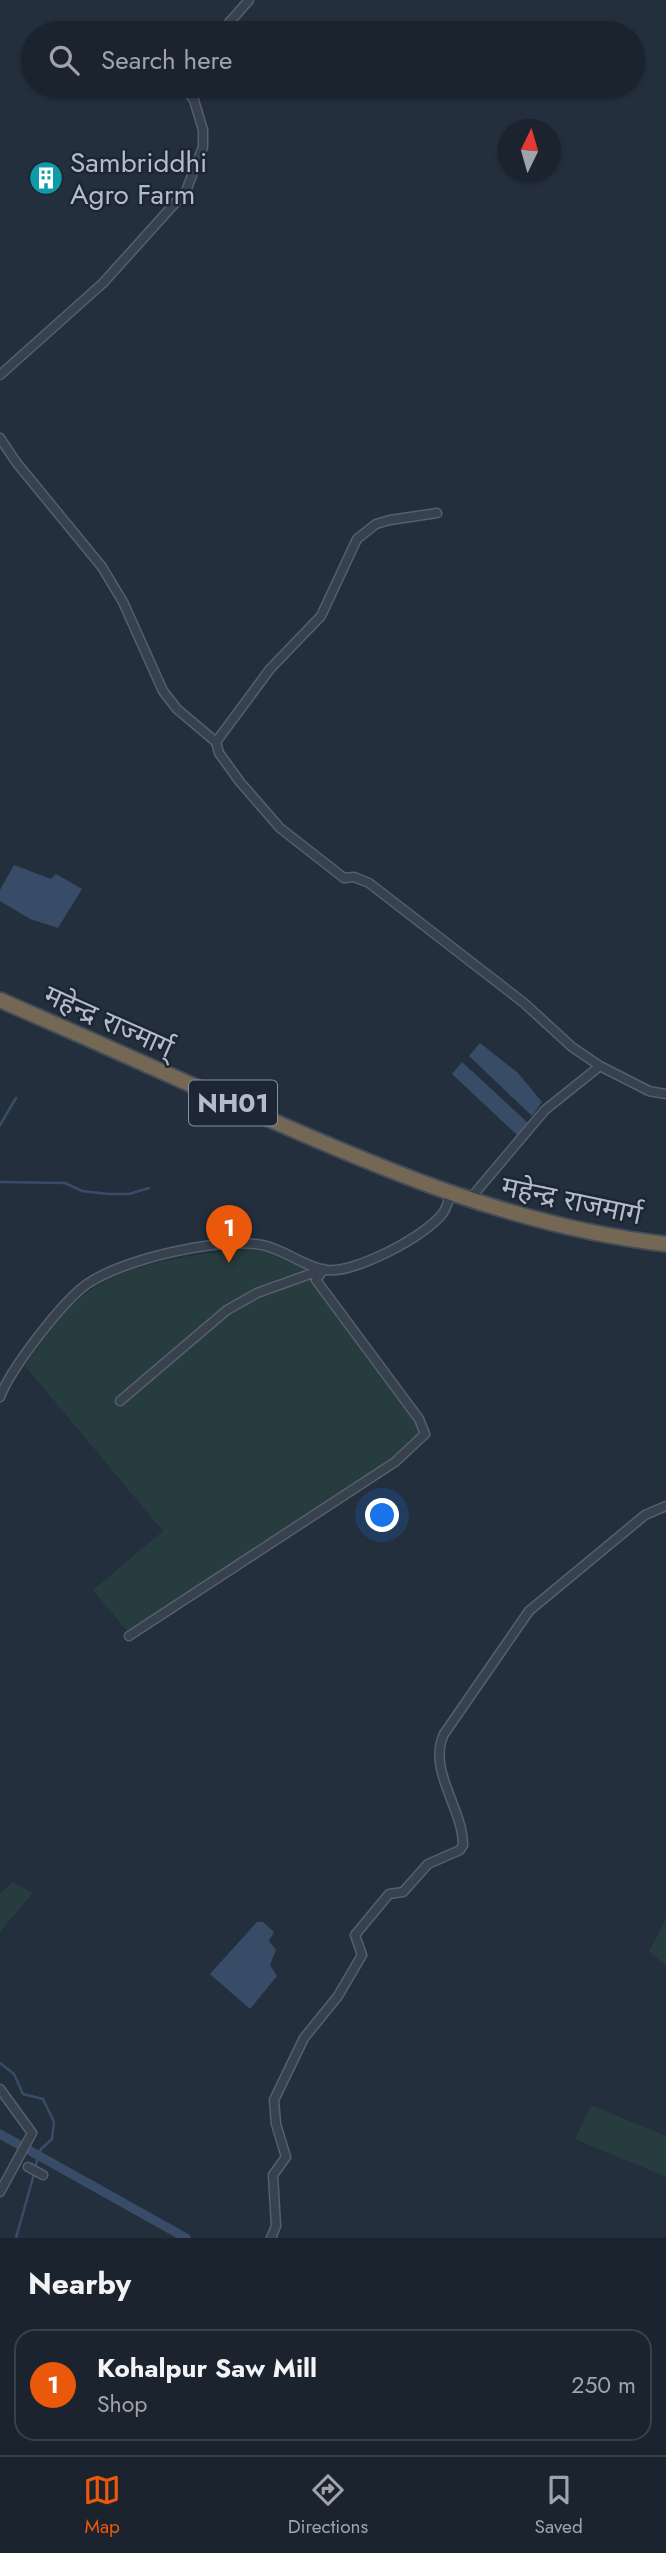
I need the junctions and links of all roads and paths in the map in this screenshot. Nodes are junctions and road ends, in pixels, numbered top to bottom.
1 (250, 0) edge
2 (231, 21) edge
3 (192, 98) edge
4 (0, 375) edge
5 (0, 438) edge
6 (437, 513) dead end
7 (216, 742) junction
8 (0, 1000) edge
9 (600, 1066) junction
10 (666, 1094) edge
11 (451, 1193) junction
12 (469, 1200) junction
13 (666, 1244) edge
14 (324, 1269) junction
15 (0, 1396) edge
16 (120, 1401) dead end
17 (666, 1506) edge
18 (129, 1636) dead end
19 (0, 2089) edge
20 (28, 2167) dead end
21 (43, 2175) dead end
22 (0, 2192) edge
23 (271, 2238) edge

1 - 2 street
3 - 4 street
5 - 7 street
6 - 7 street
7 - 9 street
8 - 11 highway, महेन्द्र राज्मार्ग् / NH01
9 - 10 street
9 - 12 street
11 - 12 highway, महेन्द्र राज्मार्ग् / NH01
11 - 14 street
12 - 13 highway, महेन्द्र राजमार्ग / NH01
14 - 15 street
14 - 16 street
14 - 18 street
17 - 23 street
19 - 22 street
20 - 21 street

